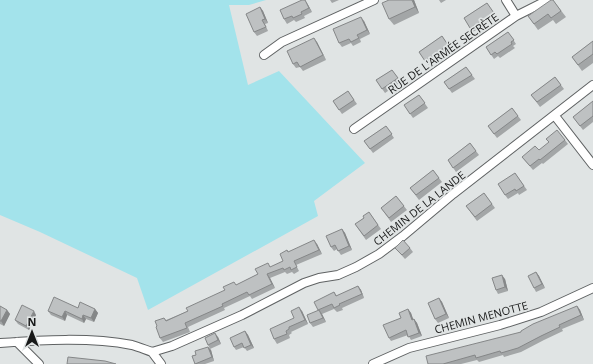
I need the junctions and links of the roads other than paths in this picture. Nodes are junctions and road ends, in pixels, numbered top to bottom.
1 (374, 0) edge
2 (506, 0) edge
3 (548, 0) edge
4 (516, 16) junction
5 (264, 55) dead end
6 (593, 85) edge
7 (555, 116) junction
8 (354, 129) dead end
9 (593, 165) edge
10 (593, 288) edge
11 (17, 342) junction
12 (0, 343) edge
13 (152, 352) junction
14 (39, 364) edge
15 (162, 364) edge
16 (373, 364) edge

1 - 5 street
2 - 4 street
3 - 4 street, RUE DE L'ARMÉE SECRÈTE
4 - 8 street, RUE DE L'ARMÉE SECRÈTE
6 - 7 street, CHEMIN DE LA LANDE
7 - 9 street
7 - 13 street, CHEMIN DE LA LANDE
10 - 16 street, CHEMIN MENOTTE
11 - 12 street
11 - 13 street
11 - 14 street
13 - 15 street

